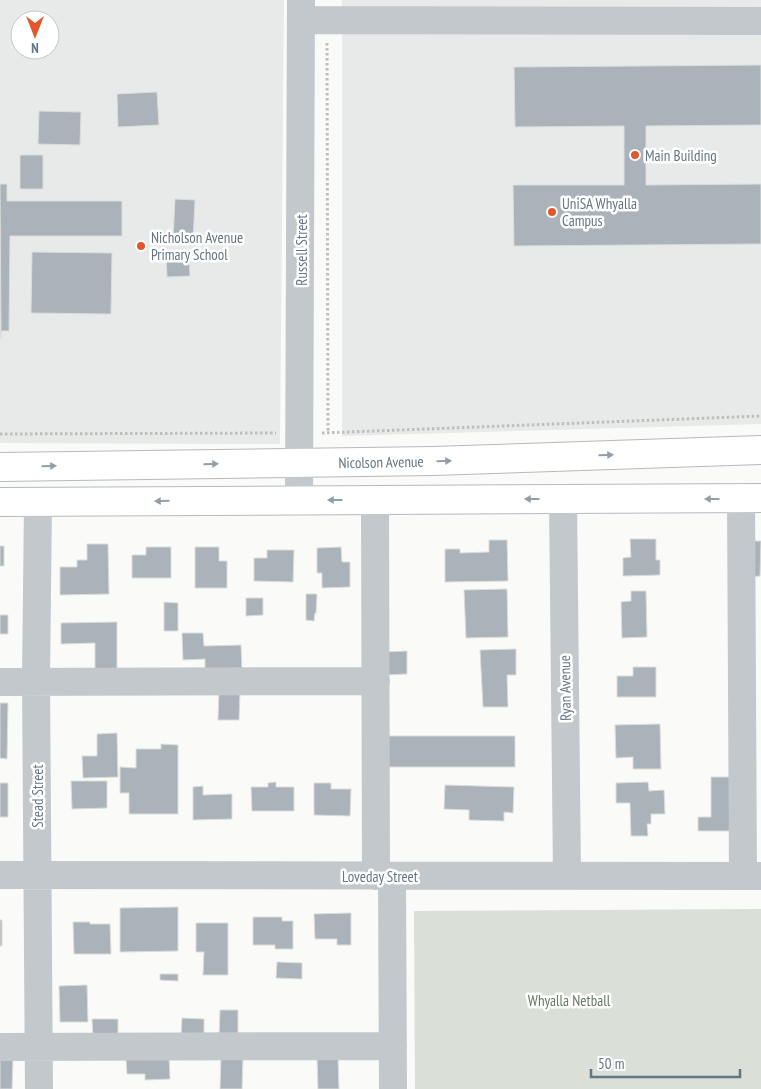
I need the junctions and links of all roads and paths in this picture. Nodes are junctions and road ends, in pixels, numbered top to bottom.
1 (310, 14) edge
2 (761, 21) edge
3 (761, 416) edge
4 (328, 432) junction
5 (300, 433) junction
6 (0, 434) edge
7 (761, 450) edge
8 (300, 463) junction
9 (0, 467) edge
10 (751, 498) edge
11 (563, 499) junction
12 (299, 500) junction
13 (375, 500) junction
14 (0, 502) edge
15 (38, 502) junction
16 (751, 677) edge
17 (36, 681) junction
18 (376, 681) junction
19 (0, 682) edge
20 (0, 875) edge
21 (37, 875) junction
22 (384, 876) junction
23 (567, 876) junction
24 (752, 876) edge
25 (393, 1046) junction
26 (0, 1047) edge
27 (39, 1047) junction
28 (39, 1089) edge
29 (393, 1089) edge

1 - 2 street
1 - 4 path
1 - 5 street, Russell Street
3 - 4 path
4 - 5 path
5 - 6 path
5 - 8 street, Russell Street
8 -> 7 main road, Nicolson Avenue
9 -> 8 main road, Nicolson Avenue
8 - 12 street, Russell Street
10 -> 11 main road
10 - 16 street
11 -> 13 main road
11 - 23 street, Ryan Avenue
13 -> 12 main road
12 -> 15 main road
13 - 18 street
14 - 15 main road
15 - 17 street, Stead Street
16 - 24 street
17 - 18 street
17 - 19 street
17 - 21 street, Stead Street
18 - 22 street
20 - 21 street, Loveday Street
21 - 22 street, Loveday Street
21 - 27 street, Stead Street
22 - 23 street, Loveday Street
22 - 25 street
23 - 24 street, Loveday Street
25 - 27 street
25 - 29 street
26 - 27 street
27 - 28 street, Stead Street

